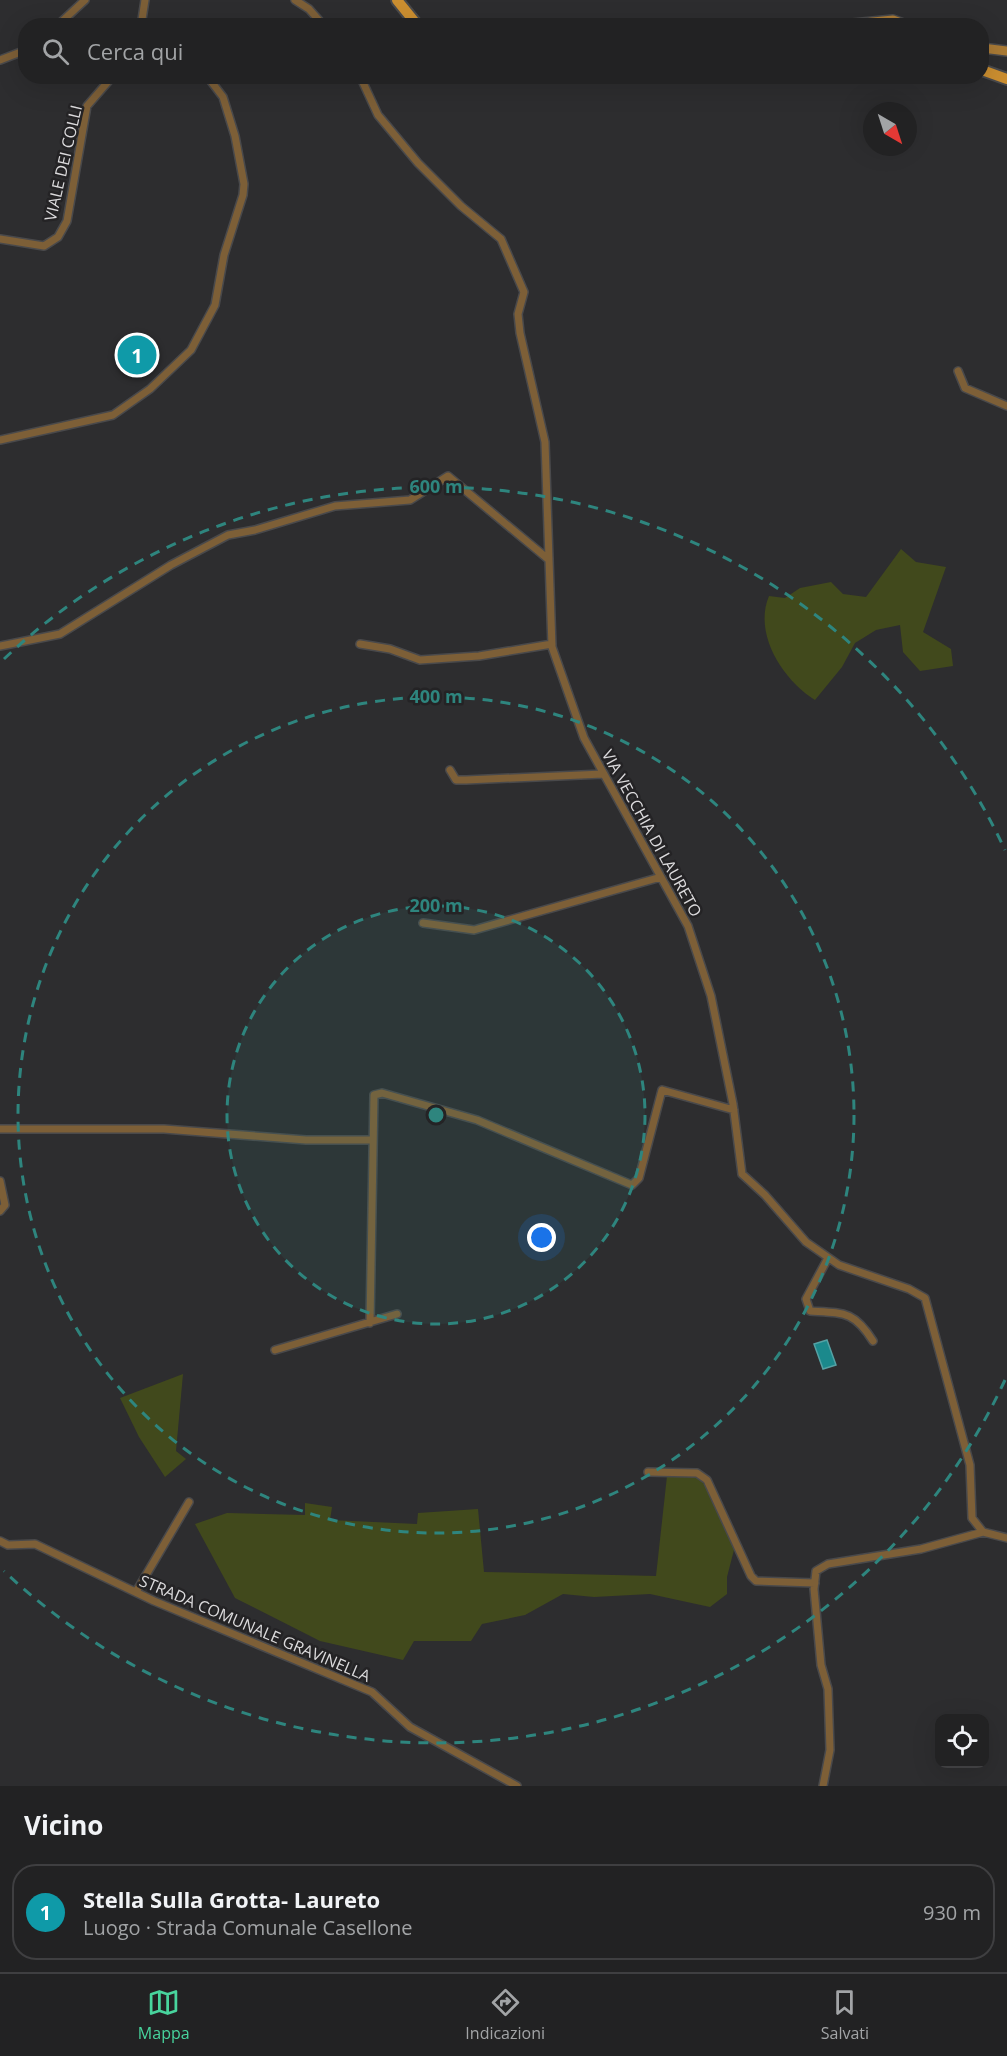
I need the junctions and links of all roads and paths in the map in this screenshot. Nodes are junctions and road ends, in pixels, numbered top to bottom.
1 (85, 0) edge
2 (145, 0) edge
3 (295, 0) edge
4 (397, 0) edge
5 (66, 18) edge
6 (142, 18) edge
7 (317, 18) edge
8 (412, 18) edge
9 (989, 49) edge
10 (1007, 51) edge
11 (18, 53) edge
12 (0, 60) edge
13 (989, 73) edge
14 (1007, 79) edge
15 (106, 84) edge
16 (213, 84) edge
17 (364, 84) edge
18 (0, 239) edge
19 (958, 371) dead end
20 (1007, 406) edge
21 (0, 440) edge
22 (548, 559) junction
23 (360, 644) dead end
24 (552, 644) junction
25 (0, 646) edge
26 (450, 770) dead end
27 (603, 774) junction
28 (661, 878) junction
29 (423, 923) dead end
30 (734, 1110) junction
31 (0, 1129) edge
32 (372, 1140) junction
33 (0, 1181) edge
34 (0, 1211) edge
35 (828, 1258) junction
36 (397, 1314) dead end
37 (370, 1323) junction
38 (873, 1341) dead end
39 (275, 1350) dead end
40 (648, 1472) dead end
41 (189, 1502) dead end
42 (983, 1532) junction
43 (1007, 1538) edge
44 (0, 1541) edge
45 (815, 1583) junction
46 (136, 1592) junction
47 (518, 1786) edge
48 (823, 1786) edge

1 - 5 street
2 - 6 street
3 - 7 street
4 - 8 main road
9 - 10 street
11 - 12 street
13 - 14 main road
15 - 18 street, VIALE DEI COLLI
16 - 21 street
17 - 22 street, VIA VECCHIA DI LAURETO
19 - 20 street
22 - 24 street, VIA VECCHIA DI LAURETO
22 - 25 street
23 - 24 street
24 - 27 street, VIA VECCHIA DI LAURETO
26 - 27 street
27 - 28 street, VIA VECCHIA DI LAURETO
28 - 29 street
28 - 30 street, VIA VECCHIA DI LAURETO
30 - 32 street
30 - 35 street, VIA VECCHIA DI LAURETO
31 - 32 street
32 - 37 street
33 - 34 street
35 - 38 street
35 - 42 street, VIA VECCHIA DI LAURETO
36 - 37 street
37 - 39 street
40 - 45 street
41 - 46 street
42 - 43 street
42 - 45 street
44 - 46 street, STRADA COMUNALE GRAVINELLA
45 - 48 street
46 - 47 street, STRADA COMUNALE GRAVINELLA

